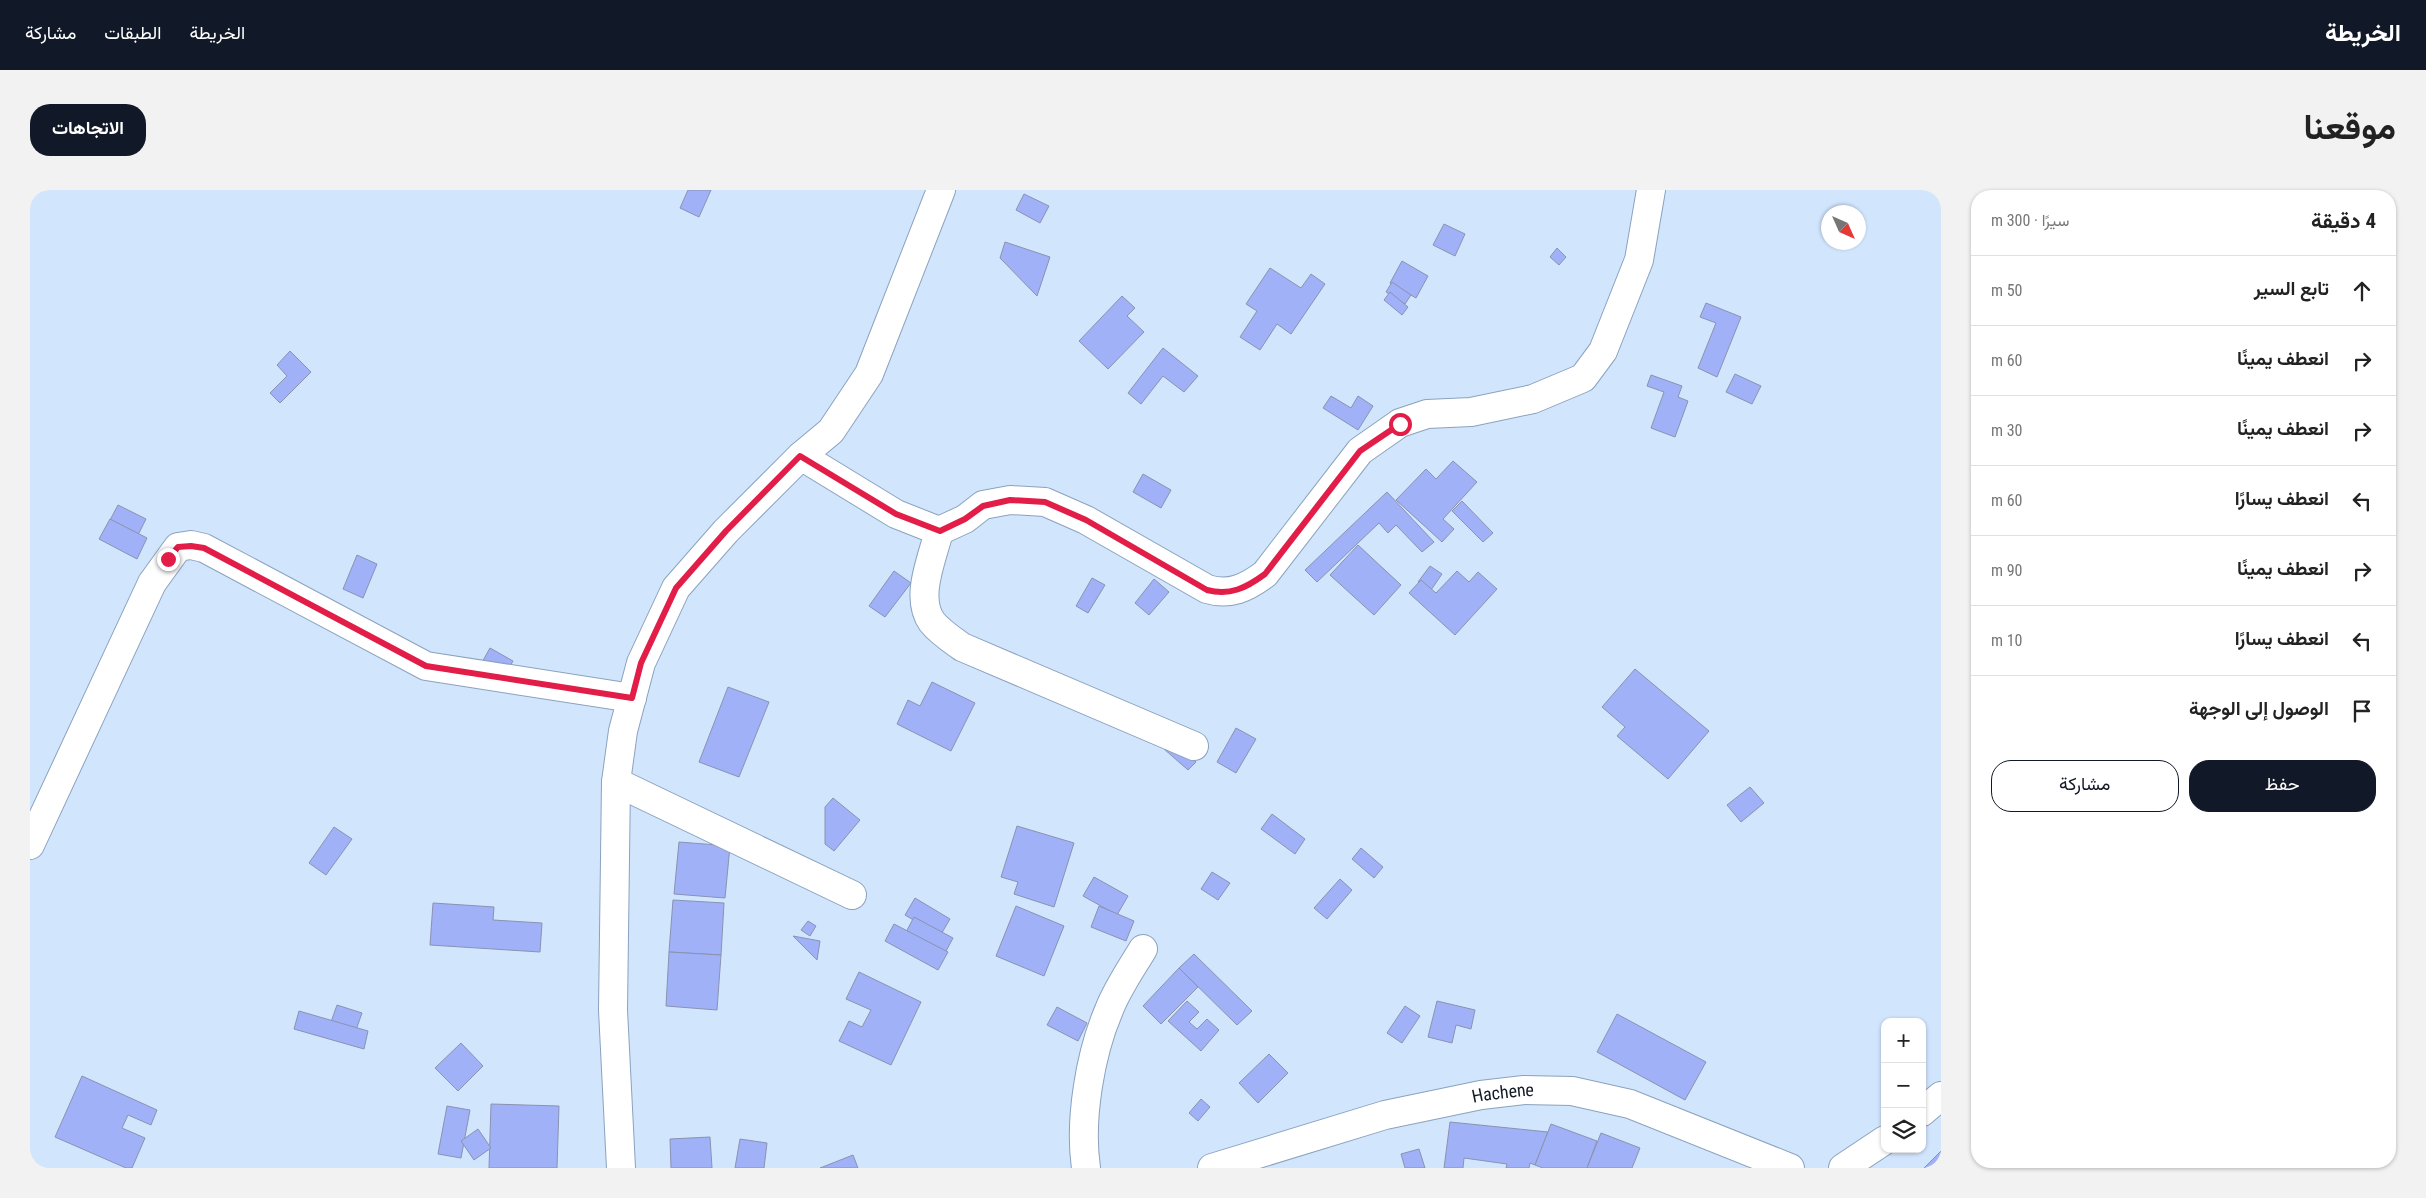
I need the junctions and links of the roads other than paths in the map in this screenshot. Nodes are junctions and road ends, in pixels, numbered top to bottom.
1 (941, 190) edge
2 (1651, 190) edge
3 (800, 456) junction
4 (940, 531) junction
5 (632, 698) junction
6 (1194, 746) dead end
7 (616, 782) junction
8 (30, 845) edge
9 (852, 895) dead end
10 (1143, 949) dead end
11 (1941, 1096) edge
12 (1926, 1109) edge
13 (1881, 1143) edge
14 (621, 1168) edge
15 (1086, 1168) edge
16 (1212, 1168) edge
17 (1790, 1168) edge
18 (1843, 1168) edge

1 - 3 street
2 - 4 street
3 - 4 street
3 - 5 street
4 - 6 street
5 - 7 street
5 - 8 street
7 - 9 street
7 - 14 street
10 - 15 street
11 - 12 street
13 - 18 street
16 - 17 street, Hachene

